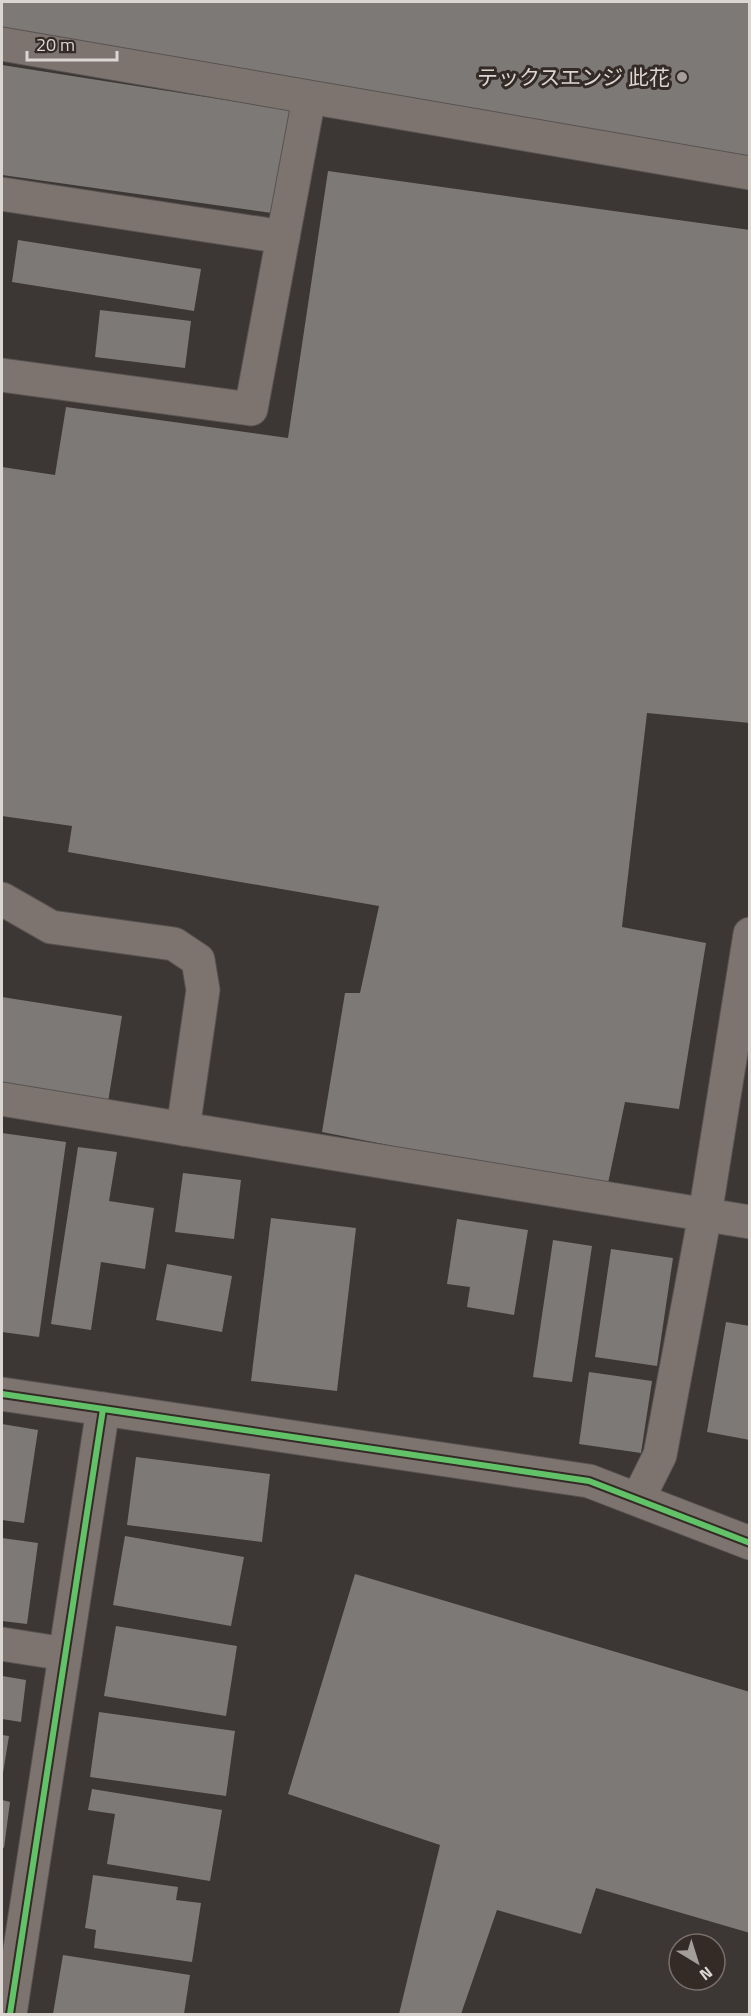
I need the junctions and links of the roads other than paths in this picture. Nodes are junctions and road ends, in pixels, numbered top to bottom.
1 (2, 44) edge
2 (309, 98) junction
3 (750, 173) edge
4 (2, 195) edge
5 (283, 237) junction
6 (2, 375) edge
7 (2, 899) edge
8 (750, 934) edge
9 (2, 1099) edge
10 (183, 1129) junction
11 (705, 1215) junction
12 (750, 1222) edge
13 (2, 1394) edge
14 (102, 1409) junction
15 (638, 1499) junction
16 (750, 1543) edge
17 (2, 1644) edge
18 (65, 1654) junction
19 (10, 2014) edge

1 - 2 street
2 - 3 street
2 - 5 street
4 - 5 street
5 - 6 street
7 - 10 street
8 - 11 street
9 - 10 street
10 - 11 street
11 - 12 street
11 - 15 street
13 - 14 street
14 - 15 street
14 - 18 street
15 - 16 street
17 - 18 street
18 - 19 street

